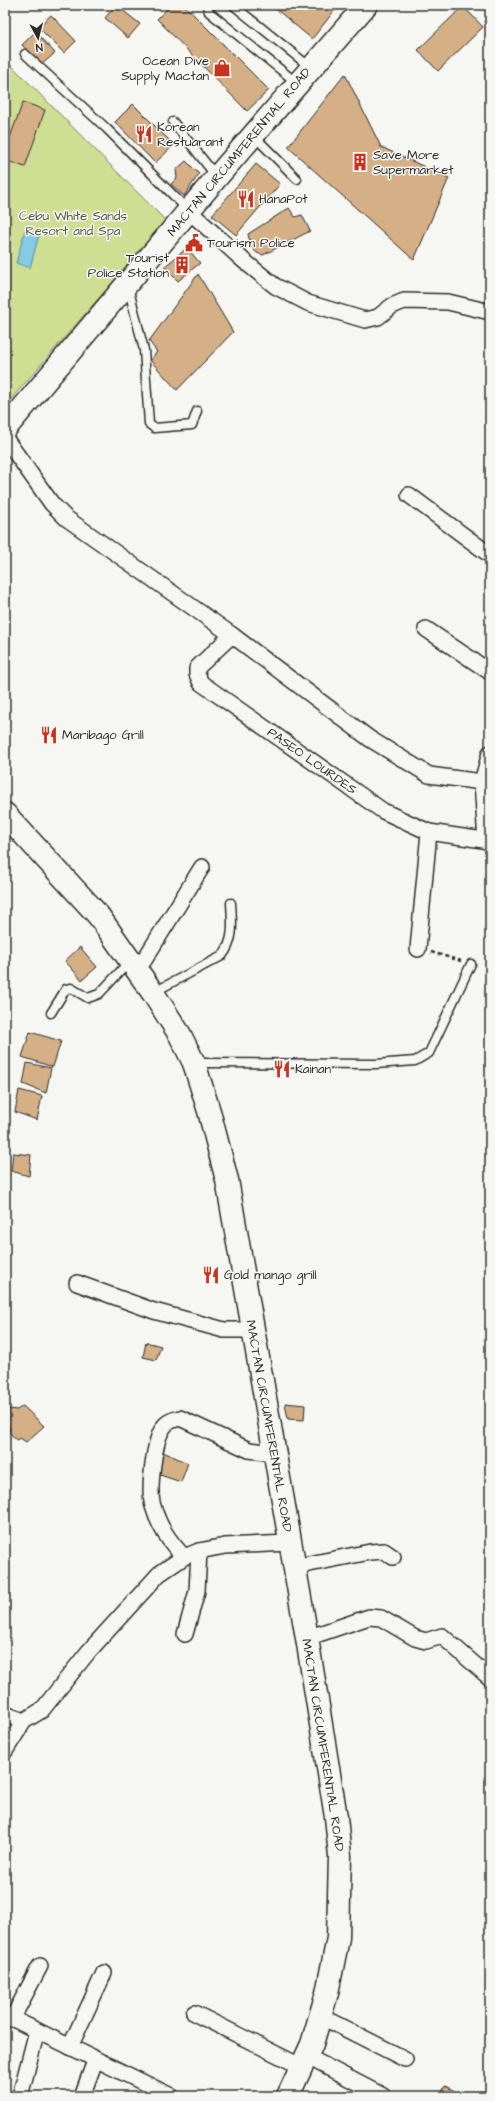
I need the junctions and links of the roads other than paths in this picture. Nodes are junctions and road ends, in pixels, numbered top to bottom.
1 (207, 5) edge
2 (233, 5) edge
3 (366, 5) edge
4 (25, 54) dead end
5 (304, 76) junction
6 (173, 122) dead end
7 (253, 135) junction
8 (217, 177) junction
9 (296, 179) dead end
10 (189, 211) junction
11 (128, 283) junction
12 (490, 312) edge
13 (197, 411) dead end
14 (5, 429) edge
15 (5, 438) edge
16 (409, 494) dead end
17 (490, 555) edge
18 (426, 629) dead end
19 (232, 635) junction
20 (490, 672) edge
21 (490, 753) edge
22 (482, 782) junction
23 (5, 814) edge
24 (429, 832) junction
25 (488, 841) edge
26 (202, 867) dead end
27 (232, 903) dead end
28 (418, 949) road end
29 (471, 964) road end
30 (134, 965) junction
31 (153, 992) junction
32 (51, 1013) dead end
33 (194, 1063) junction
34 (77, 1283) dead end
35 (252, 1330) junction
36 (274, 1453) junction
37 (289, 1542) junction
38 (199, 1551) junction
39 (392, 1557) dead end
40 (184, 1558) junction
41 (294, 1567) junction
42 (185, 1634) dead end
43 (307, 1638) junction
44 (490, 1678) edge
45 (5, 1714) edge
46 (24, 1721) junction
47 (5, 1751) edge
48 (40, 1966) dead end
49 (104, 1973) dead end
50 (194, 2013) dead end
51 (320, 2016) junction
52 (9, 2017) edge
53 (37, 2031) junction
54 (70, 2047) junction
55 (405, 2059) dead end
56 (95, 2061) junction
57 (304, 2061) junction
58 (20, 2096) edge
59 (82, 2096) edge
60 (171, 2096) edge
61 (288, 2096) edge
62 (383, 2096) edge

1 - 5 lane
2 - 5 lane
3 - 5 main road, MACTAN CIRCUMFERENTIAL ROAD
4 - 10 lane
5 - 7 main road, MACTAN CIRCUMFERENTIAL ROAD
6 - 8 lane
7 - 8 main road, MACTAN CIRCUMFERENTIAL ROAD
7 - 9 lane
8 - 10 main road, MACTAN CIRCUMFERENTIAL ROAD
10 - 11 main road, MACTAN CIRCUMFERENTIAL ROAD
10 - 12 street
11 - 13 lane
11 - 14 main road, MACTAN CIRCUMFERENTIAL ROAD
15 - 19 street
16 - 17 street
18 - 20 street
19 - 22 street
19 - 24 street, PASEO LOURDES
21 - 22 street
22 - 25 street
23 - 30 main road, MACTAN CIRCUMFERENTIAL ROAD
24 - 25 street, PASEO LOURDES
24 - 28 street
26 - 30 street
27 - 31 lane
29 - 33 lane
30 - 31 main road, MACTAN CIRCUMFERENTIAL ROAD
30 - 32 lane
31 - 33 main road, MACTAN CIRCUMFERENTIAL ROAD
33 - 35 main road, MACTAN CIRCUMFERENTIAL ROAD
34 - 35 street
35 - 36 main road, MACTAN CIRCUMFERENTIAL ROAD
36 - 37 main road, MACTAN CIRCUMFERENTIAL ROAD
36 - 40 street
37 - 38 street
37 - 41 main road, MACTAN CIRCUMFERENTIAL ROAD
38 - 40 street
38 - 42 street
39 - 41 street
40 - 46 street
41 - 43 main road, MACTAN CIRCUMFERENTIAL ROAD
43 - 44 street
43 - 51 main road, MACTAN CIRCUMFERENTIAL ROAD
45 - 46 street
46 - 47 street
48 - 52 street
49 - 54 street
50 - 57 street
51 - 55 street
51 - 57 main road, MACTAN CIRCUMFERENTIAL ROAD
52 - 53 street
53 - 54 street
53 - 58 street
54 - 56 street
56 - 59 street
56 - 60 street
57 - 61 main road, MACTAN CIRCUMFERENTIAL ROAD
57 - 62 street

